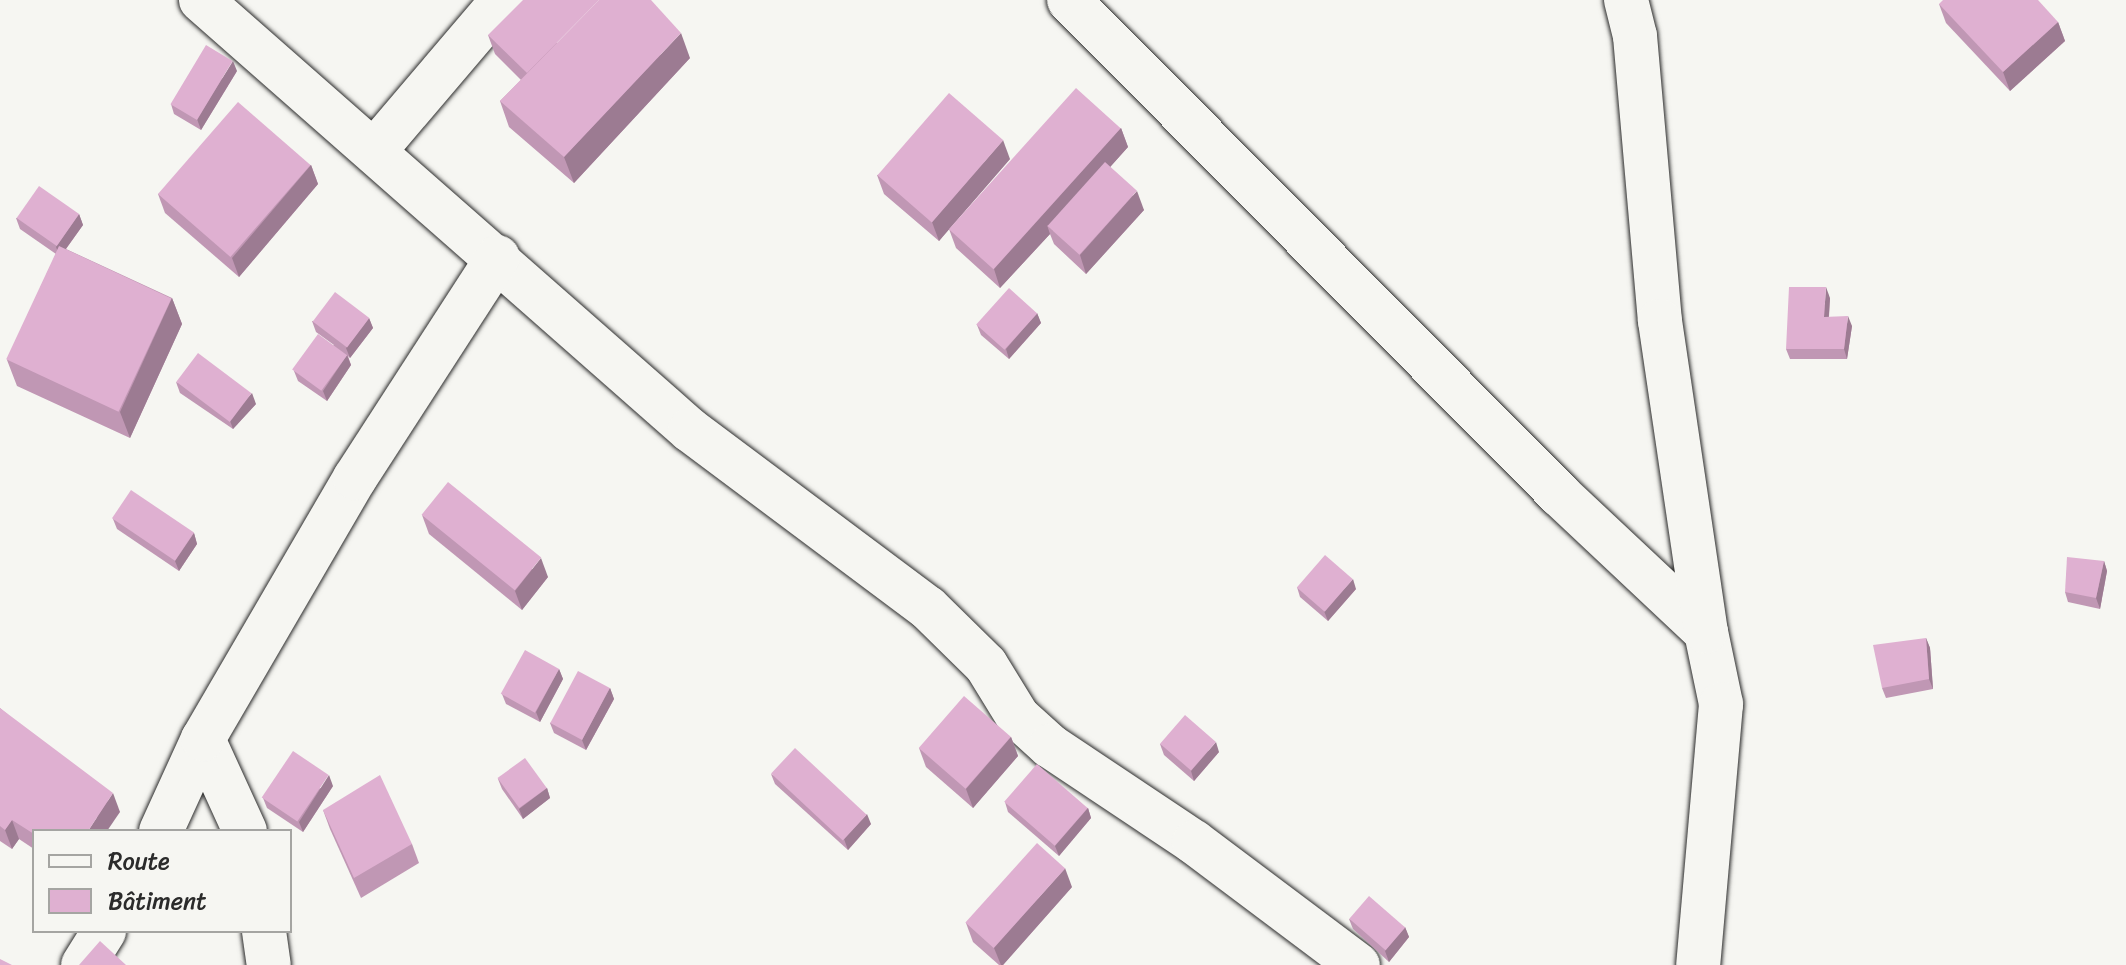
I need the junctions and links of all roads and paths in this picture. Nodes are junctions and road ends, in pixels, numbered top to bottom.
1 (201, 0) edge
2 (503, 0) edge
3 (1069, 0) edge
4 (1626, 0) edge
5 (376, 149) junction
6 (498, 257) junction
7 (1706, 632) junction
8 (203, 739) junction
9 (162, 829) edge
10 (244, 829) edge
11 (103, 933) edge
12 (264, 933) edge
13 (83, 965) edge
14 (269, 965) edge
15 (1358, 965) edge
16 (1698, 965) edge

1 - 5 street
2 - 5 street
3 - 7 street
4 - 7 street
5 - 6 street
6 - 8 street
6 - 15 street
7 - 16 street
8 - 9 street
8 - 10 street
11 - 13 street
12 - 14 street

